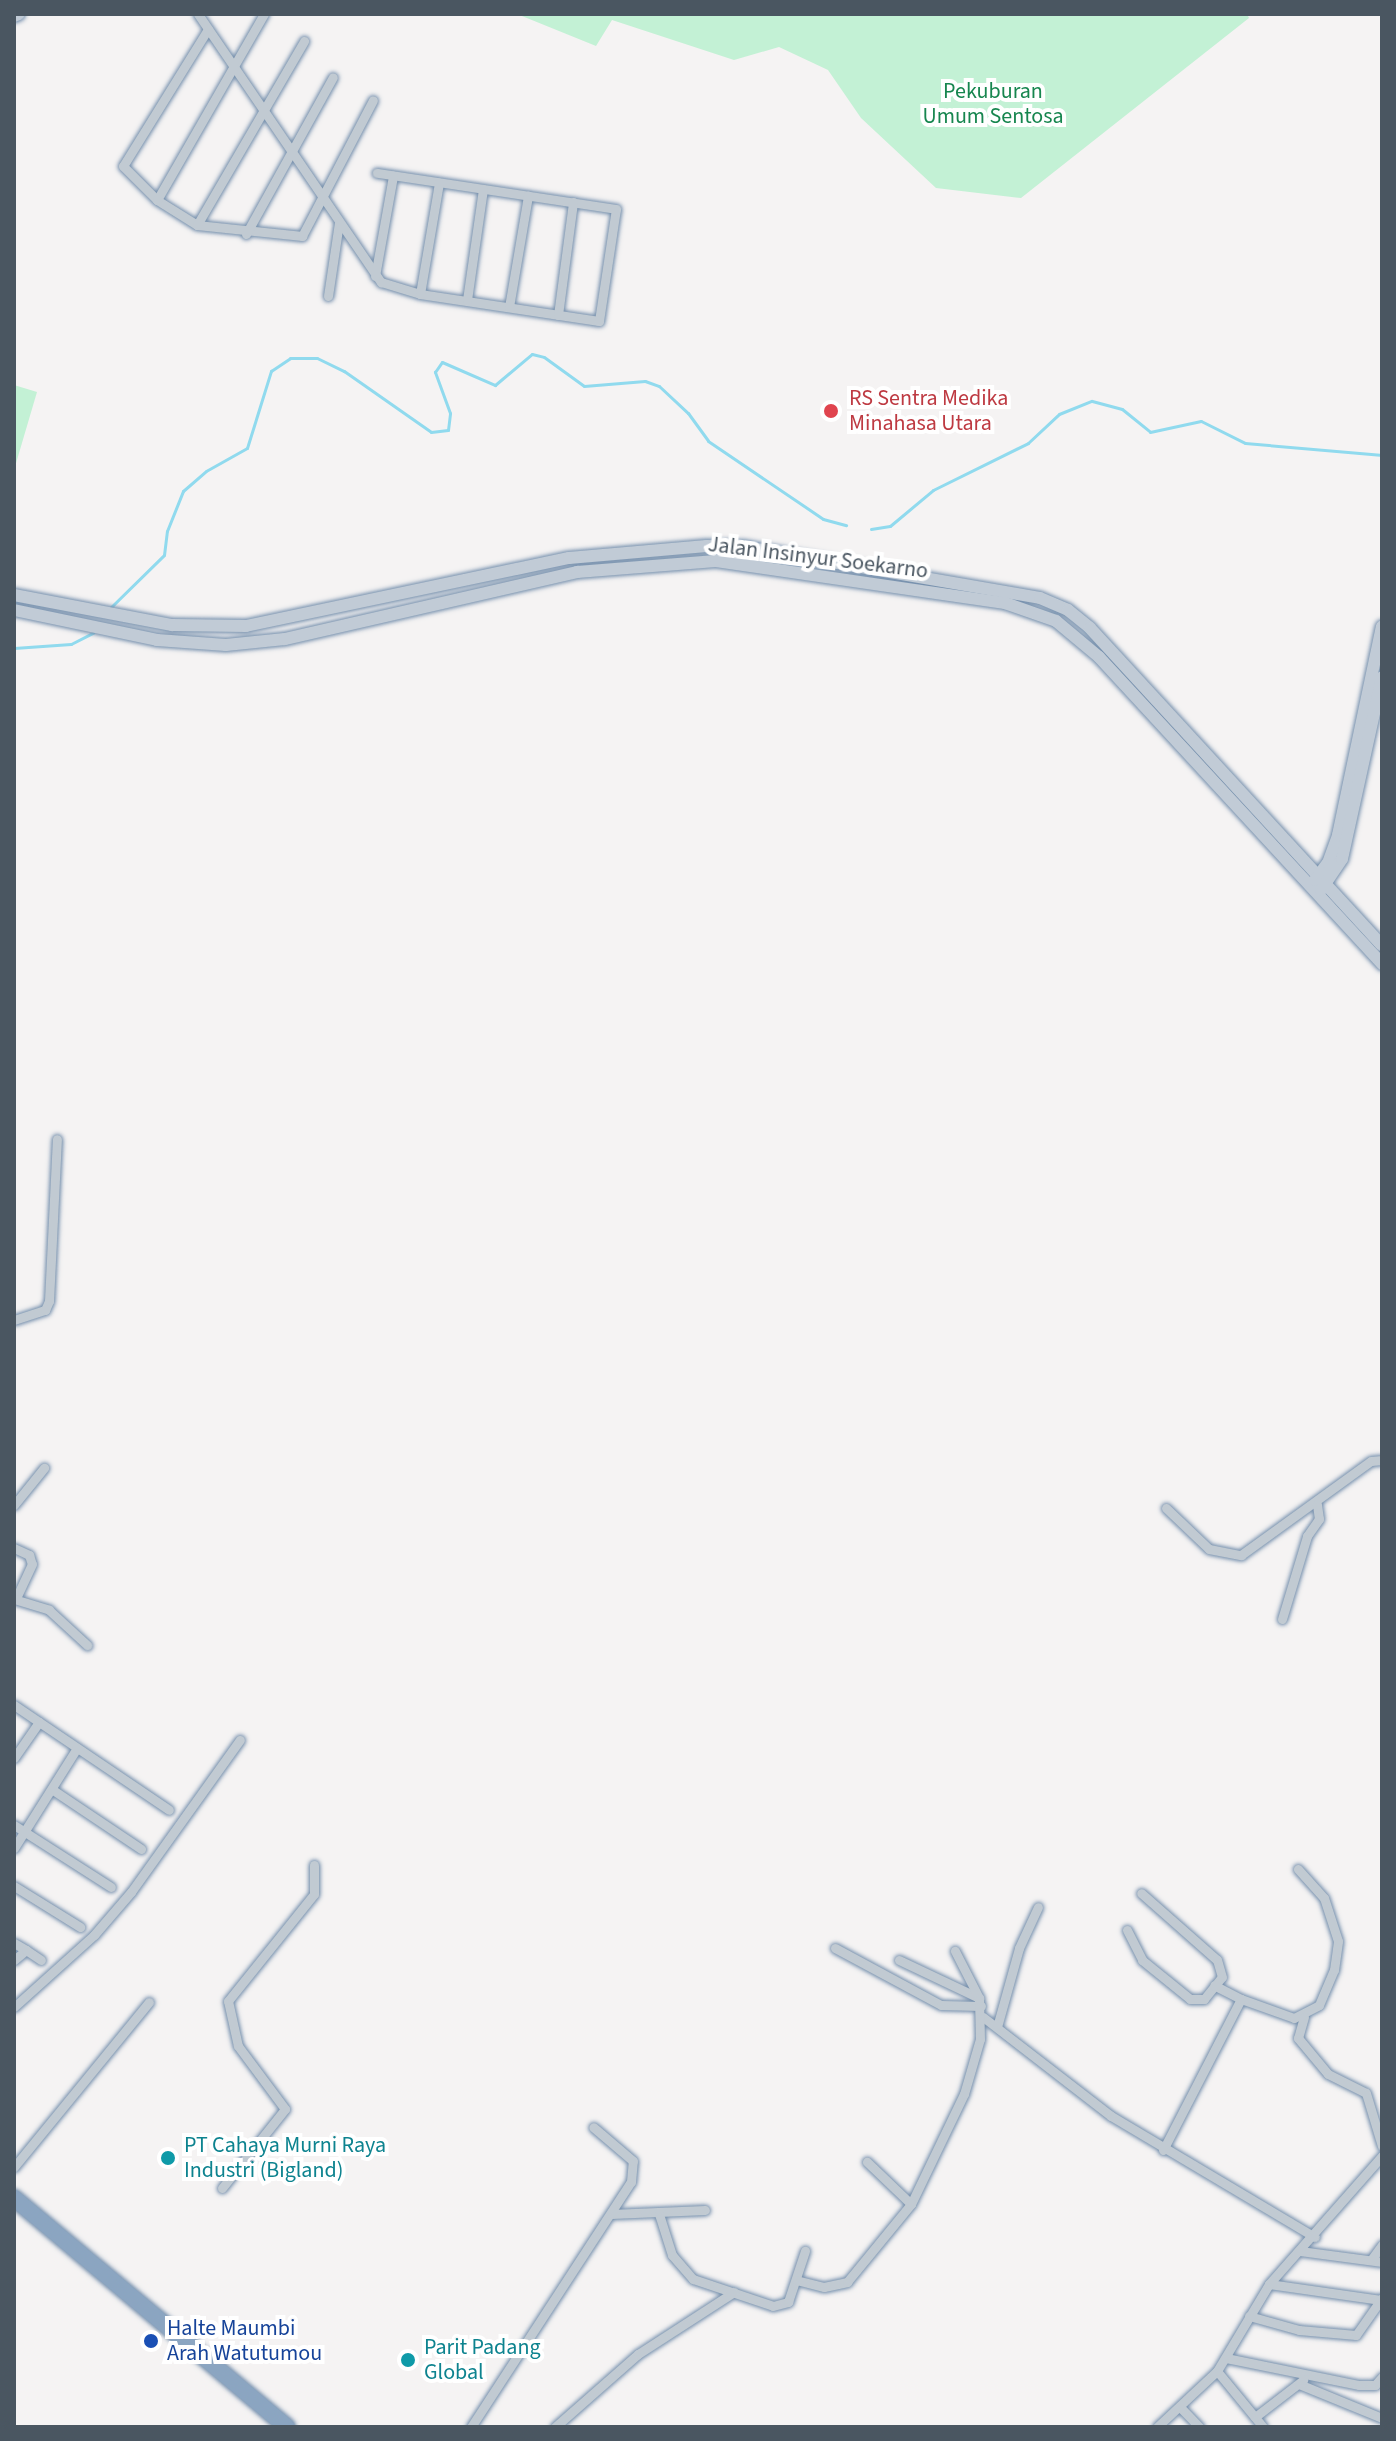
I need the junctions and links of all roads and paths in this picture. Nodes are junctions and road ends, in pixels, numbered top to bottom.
1 (198, 14) edge
2 (264, 14) edge
3 (208, 29) junction
4 (304, 41) dead end
5 (235, 68) junction
6 (333, 77) dead end
7 (373, 100) dead end
8 (263, 112) junction
9 (293, 154) junction
10 (377, 173) dead end
11 (393, 176) junction
12 (439, 183) junction
13 (483, 189) junction
14 (528, 196) junction
15 (323, 198) junction
16 (157, 200) junction
17 (573, 202) junction
18 (339, 222) junction
19 (197, 225) junction
20 (246, 234) junction
21 (375, 276) junction
22 (420, 294) junction
23 (328, 296) dead end
24 (467, 300) junction
25 (509, 307) junction
26 (558, 315) junction
27 (789, 555) junction
28 (787, 570) junction
29 (14, 595) edge
30 (85, 609) junction
31 (14, 610) edge
32 (83, 626) junction
33 (1382, 627) edge
34 (1382, 677) edge
35 (1318, 885) junction
36 (1382, 945) edge
37 (1382, 964) edge
38 (57, 1139) dead end
39 (14, 1320) edge
40 (1382, 1460) edge
41 (44, 1468) dead end
42 (1317, 1504) junction
43 (14, 1505) edge
44 (1166, 1508) dead end
45 (14, 1548) edge
46 (15, 1599) edge
47 (1282, 1619) dead end
48 (87, 1645) dead end
49 (14, 1705) edge
50 (39, 1722) junction
51 (240, 1740) dead end
52 (77, 1748) junction
53 (14, 1758) edge
54 (53, 1790) junction
55 (169, 1810) dead end
56 (14, 1825) edge
57 (26, 1830) junction
58 (14, 1848) edge
59 (141, 1849) dead end
60 (314, 1865) dead end
61 (1298, 1869) dead end
62 (14, 1886) edge
63 (111, 1887) dead end
64 (1141, 1893) dead end
65 (1038, 1907) dead end
66 (80, 1927) dead end
67 (1127, 1930) dead end
68 (14, 1943) edge
69 (835, 1948) dead end
70 (26, 1950) junction
71 (955, 1951) dead end
72 (14, 1960) edge
73 (41, 1960) dead end
74 (899, 1960) dead end
75 (1214, 1985) junction
76 (1241, 1999) junction
77 (149, 2002) dead end
78 (980, 2002) junction
79 (14, 2007) edge
80 (983, 2017) junction
81 (1304, 2017) junction
82 (997, 2027) junction
83 (593, 2127) dead end
84 (1382, 2146) edge
85 (1163, 2150) junction
86 (1382, 2156) edge
87 (867, 2162) dead end
88 (14, 2167) edge
89 (222, 2188) dead end
90 (14, 2198) edge
91 (911, 2204) junction
92 (705, 2210) dead end
93 (611, 2214) junction
94 (659, 2214) junction
95 (1315, 2237) junction
96 (1382, 2245) edge
97 (805, 2251) dead end
98 (1300, 2251) junction
99 (1377, 2261) edge
100 (796, 2280) junction
101 (1269, 2284) junction
102 (734, 2292) junction
103 (1382, 2299) edge
104 (1249, 2316) junction
105 (1226, 2358) junction
106 (1217, 2371) junction
107 (1382, 2377) edge
108 (1303, 2380) junction
109 (1180, 2407) junction
110 (1255, 2417) junction
111 (1382, 2417) edge
112 (287, 2427) edge
113 (471, 2427) edge
114 (555, 2427) edge
115 (1157, 2427) edge
116 (1199, 2427) edge
117 (1263, 2427) edge
118 (1376, 2427) edge

1 - 3 street
2 - 5 street
3 - 5 street
3 - 16 street
4 - 8 street
5 - 8 street
5 - 16 street
6 - 9 street
7 - 15 street
8 - 9 street
8 - 19 street
9 - 15 street
9 - 20 street
10 - 11 street
11 - 12 street
11 - 21 street
12 - 13 street
12 - 22 street
13 - 14 street
13 - 24 street
14 - 17 street
14 - 25 street
15 - 18 street
15 - 20 street
16 - 19 street
17 - 26 street
17 - 26 street
18 - 21 street
18 - 23 street
19 - 20 street
21 - 22 street
22 - 24 street
24 - 25 street
25 - 26 street
27 - 28 main road
27 - 30 main road, Jalan Insinyur Soekarno
27 - 35 main road, Jalan Insinyur Soekarno
28 - 32 main road, Jalan Insinyur Soekarno
28 - 35 main road, Jalan Insinyur Soekarno
29 - 30 main road, Jalan Insinyur Soekarno
30 - 32 main road
31 - 32 main road, Jalan Insinyur Soekarno
33 - 35 main road
34 - 35 main road
35 - 36 main road, Jalan Insinyur Soekarno
35 - 37 main road, Jalan Insinyur Soekarno
38 - 39 street
40 - 42 street
41 - 43 street
42 - 44 street
42 - 47 street
45 - 46 street
46 - 48 street
49 - 50 street
50 - 52 street
50 - 53 street
51 - 79 street
52 - 54 street
52 - 55 street
54 - 57 street
54 - 59 street
56 - 57 street
57 - 58 street
57 - 63 street
60 - 89 street
61 - 81 street
62 - 66 street
64 - 75 street
65 - 82 street
67 - 75 street
68 - 70 street
69 - 78 street
70 - 72 street
70 - 73 street
71 - 78 street
74 - 78 street
75 - 76 street
76 - 81 street
76 - 85 street
77 - 88 street
78 - 80 street
80 - 82 street
80 - 91 street
81 - 84 street
82 - 85 street
83 - 93 street
85 - 95 street
86 - 95 street
87 - 91 street
90 - 112 highway
91 - 100 street
92 - 94 street
93 - 94 street
93 - 113 street
94 - 102 street
95 - 98 street
96 - 99 street
97 - 100 street
98 - 99 street
98 - 101 street
100 - 102 street
101 - 103 street
101 - 104 street
102 - 114 street
103 - 104 street
104 - 105 street
105 - 106 street
105 - 108 street
106 - 109 street
106 - 110 street
107 - 108 street
108 - 110 street
108 - 111 street
109 - 115 street
109 - 116 street
110 - 117 street
111 - 118 street

